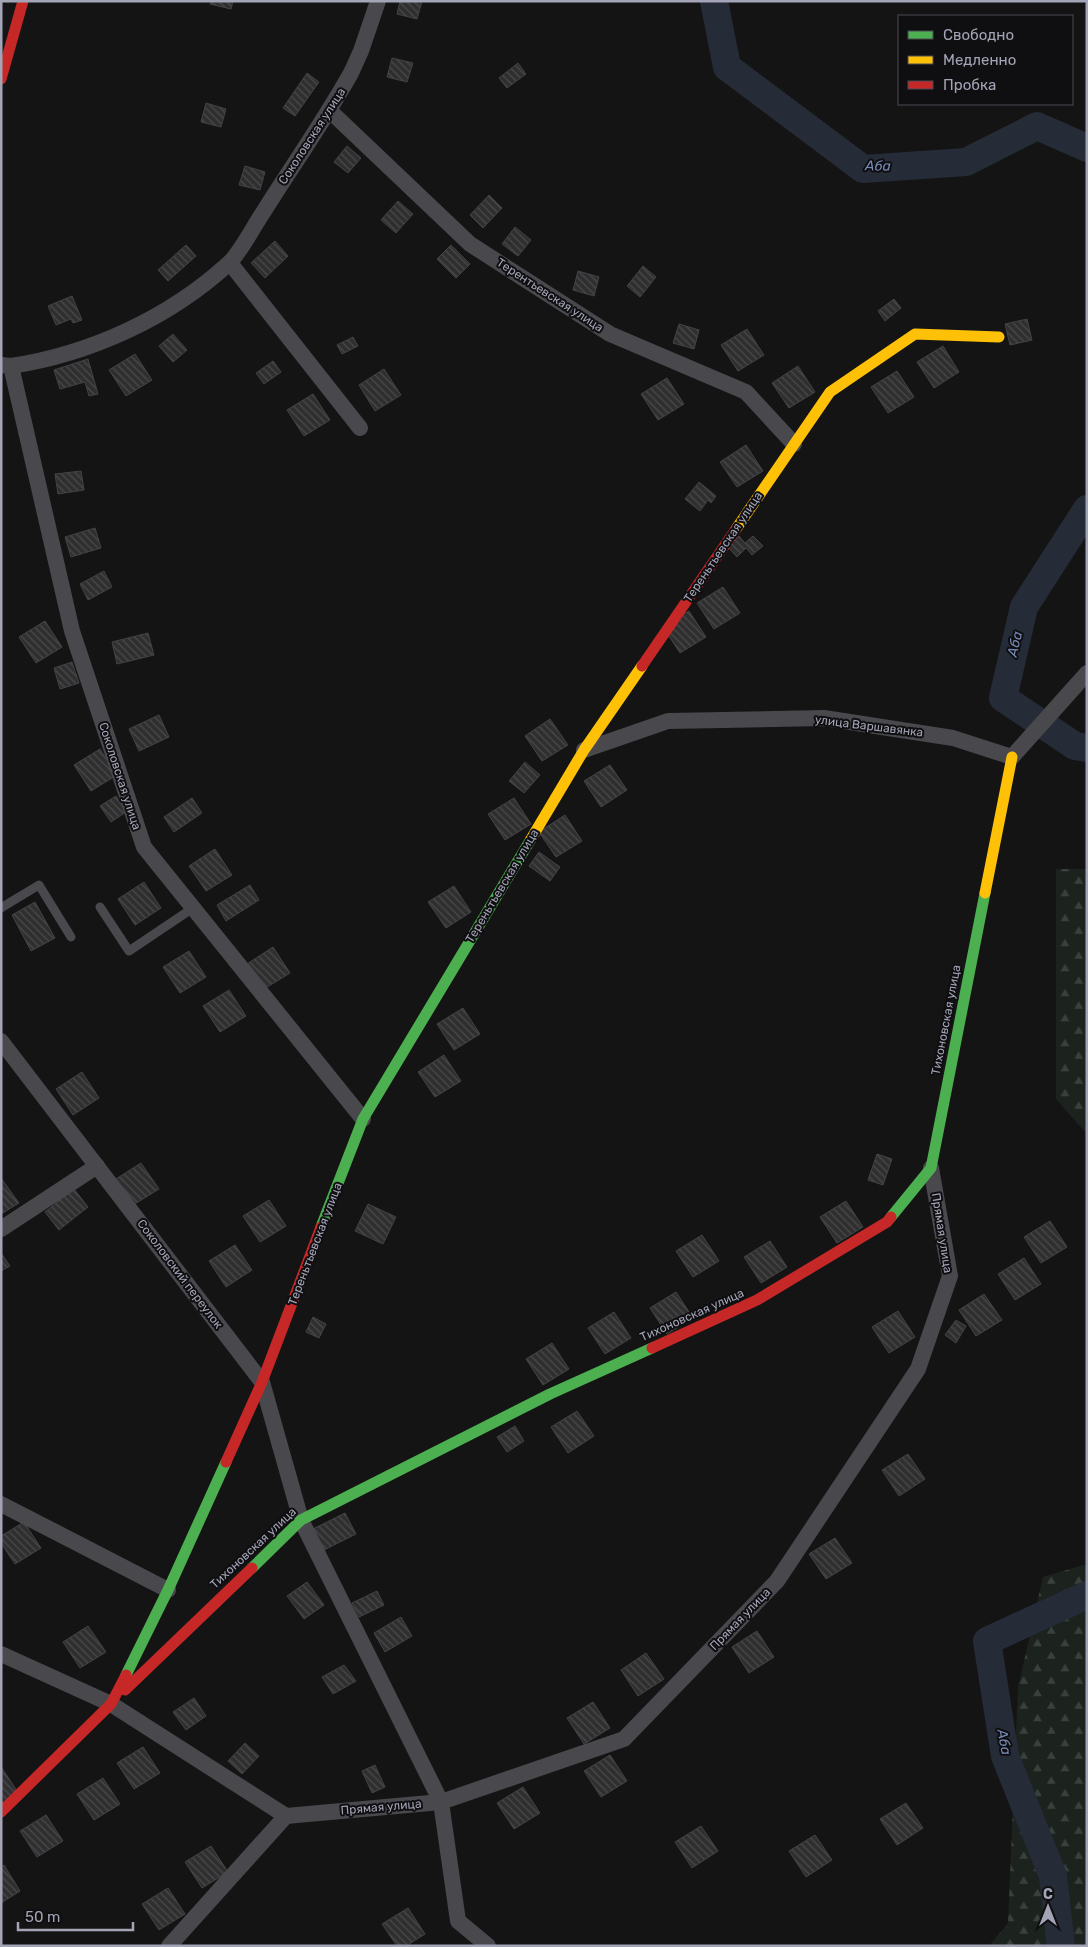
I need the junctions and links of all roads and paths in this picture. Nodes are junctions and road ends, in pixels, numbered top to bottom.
1 (23, 1) edge
2 (378, 1) edge
3 (1, 79) edge
4 (329, 110) junction
5 (230, 263) junction
6 (999, 337) dead end
7 (6, 366) edge
8 (360, 428) dead end
9 (794, 444) junction
10 (1087, 673) edge
11 (584, 750) junction
12 (1012, 757) junction
13 (100, 907) dead end
14 (1, 908) edge
15 (193, 908) junction
16 (70, 937) dead end
17 (1, 1041) edge
18 (363, 1119) junction
19 (97, 1166) junction
20 (931, 1168) junction
21 (1, 1229) edge
22 (262, 1382) junction
23 (1, 1504) edge
24 (301, 1520) junction
25 (168, 1590) junction
26 (1, 1654) edge
27 (111, 1704) junction
28 (441, 1802) junction
29 (1, 1812) edge
30 (286, 1816) junction
31 (170, 1946) edge
32 (488, 1946) edge

1 - 3 street
2 - 4 street, Соколовская улица
4 - 5 street, Соколовская улица
4 - 9 street, Терентьевская улица
5 - 7 street, Соколовская улица
5 - 8 street
6 - 9 street, Тереньтьевская улица
7 - 15 street, Соколовская улица
9 - 11 street, Тереньтьевская улица
10 - 12 street
11 - 12 street, улица Варшавянка
11 - 18 street, Тереньтьевская улица
12 - 20 street, Тихоновская улица
13 - 15 lane
14 - 16 lane
15 - 18 street, Соколовская улица
17 - 19 street, Соколовский переулок
18 - 22 street, Тереньтьевская улица
19 - 21 street
19 - 22 street, Соколовский переулок
20 - 24 street, Тихоновская улица
20 - 28 street, Прямая улица
22 - 24 street
22 - 25 street, Тереньтьевская улица
23 - 25 street
24 - 27 street, Тихоновская улица
24 - 28 street
25 - 27 street, Тереньтьевская улица
26 - 27 street
27 - 29 street, Тереньтьевская улица
27 - 30 street
28 - 30 street, Прямая улица
28 - 32 street
30 - 31 street

